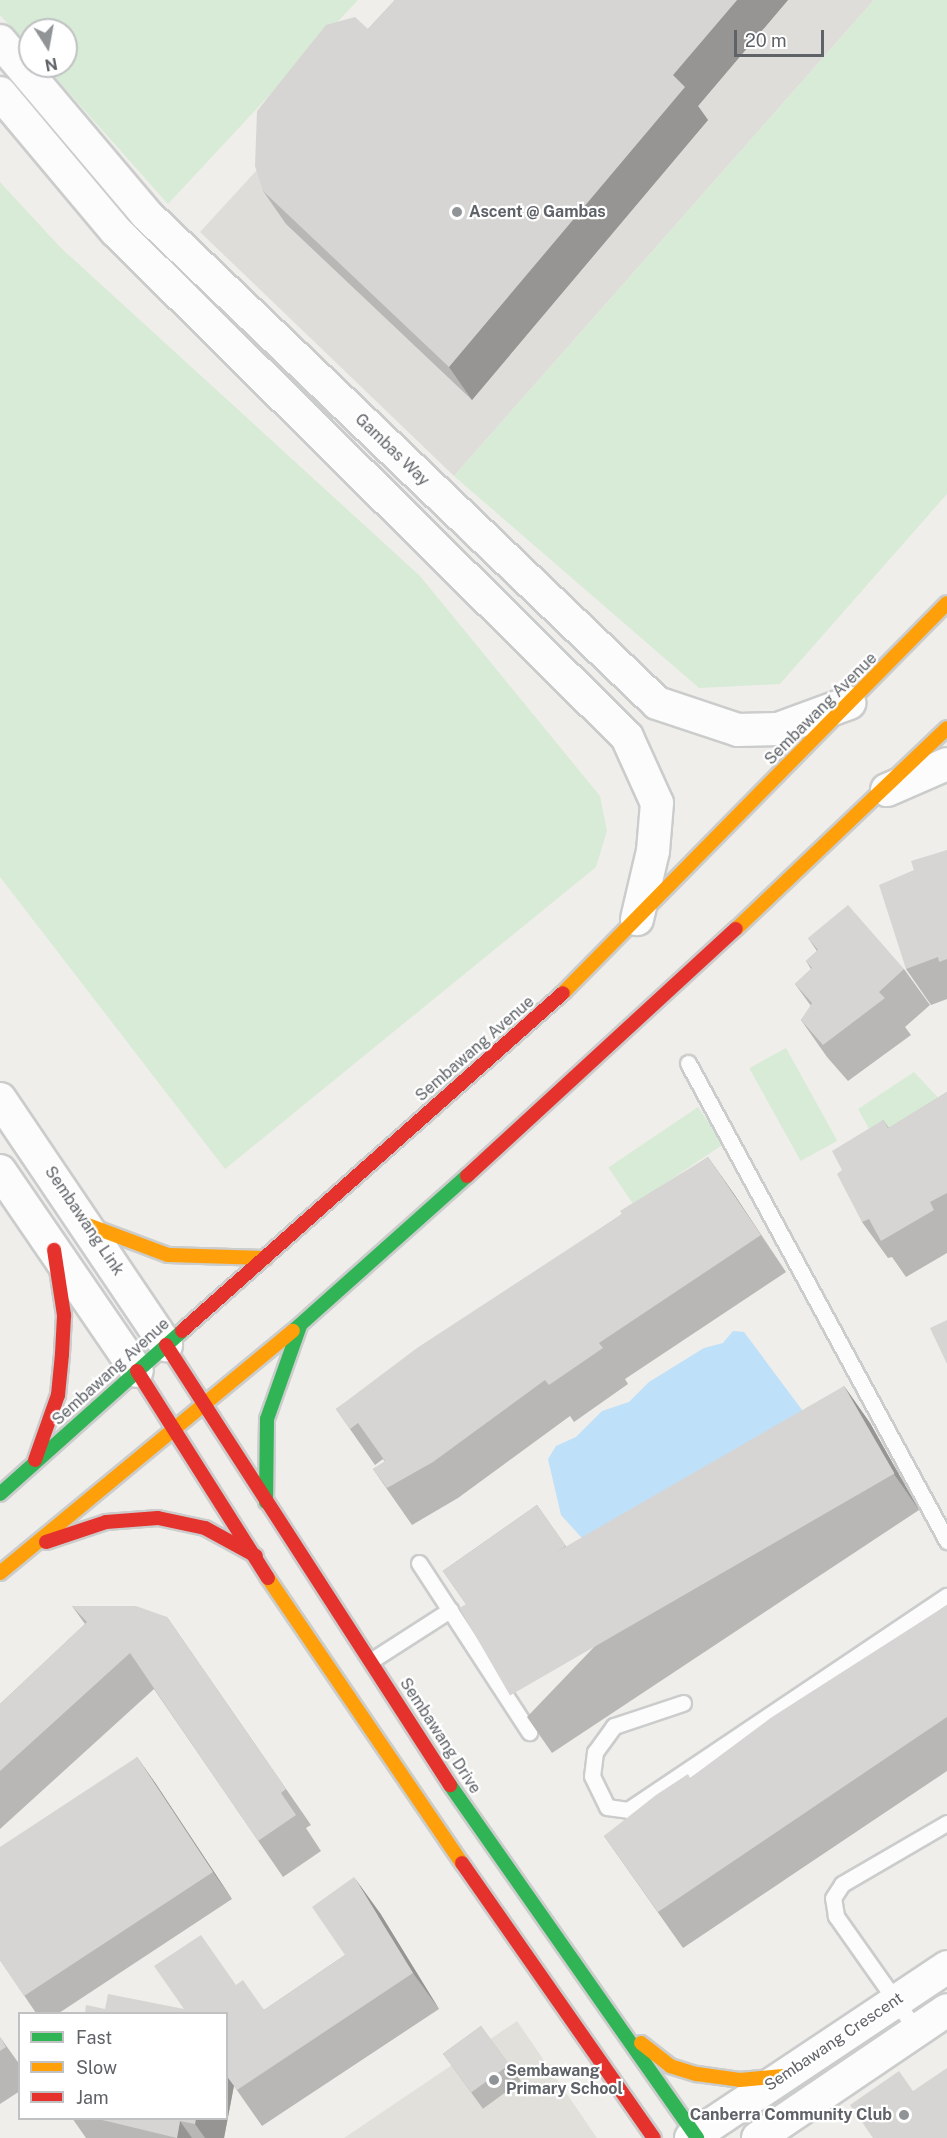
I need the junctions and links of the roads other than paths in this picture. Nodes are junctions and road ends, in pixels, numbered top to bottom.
1 (0, 41) edge
2 (0, 93) edge
3 (947, 603) edge
4 (849, 704) junction
5 (947, 728) edge
6 (947, 764) edge
7 (885, 791) junction
8 (637, 919) junction
9 (688, 1063) dead end
10 (0, 1099) edge
11 (0, 1170) edge
12 (88, 1225) junction
13 (54, 1250) junction
14 (265, 1258) junction
15 (301, 1324) junction
16 (166, 1345) junction
17 (137, 1371) junction
18 (204, 1405) junction
19 (174, 1429) junction
20 (35, 1462) junction
21 (0, 1494) edge
22 (266, 1502) junction
23 (947, 1541) edge
24 (25, 1550) junction
25 (256, 1556) junction
26 (419, 1563) dead end
27 (0, 1573) edge
28 (947, 1596) edge
29 (450, 1610) junction
30 (372, 1660) junction
31 (683, 1703) dead end
32 (529, 1732) edge
33 (947, 1823) edge
34 (947, 1967) edge
35 (897, 2000) junction
36 (947, 2010) edge
37 (616, 2024) junction
38 (917, 2031) junction
39 (783, 2076) junction
40 (694, 2137) edge
41 (654, 2138) edge
42 (758, 2138) edge

1 - 4 street, Gambas Way
2 - 8 street
3 - 4 main road, Sembawang Avenue
4 - 8 main road, Sembawang Avenue
5 - 7 main road
6 - 7 street
7 - 15 main road
8 - 14 main road, Sembawang Avenue
9 - 23 lane
10 - 12 street, Sembawang Link
11 - 13 street
12 - 14 main road
12 - 16 street, Sembawang Link
13 - 17 street
13 - 20 main road
14 - 16 main road, Sembawang Avenue
15 - 18 main road
15 - 22 main road
16 - 17 main road, Sembawang Avenue
16 - 18 main road, Sembawang Drive
17 - 19 main road
17 - 20 main road, Sembawang Avenue
18 - 19 main road
18 - 22 main road, Sembawang Drive
19 - 24 main road
19 - 25 main road
20 - 21 main road, Sembawang Avenue
22 - 30 main road, Sembawang Drive
24 - 25 main road
24 - 27 main road
25 - 41 main road
26 - 29 lane
28 - 31 lane
29 - 30 lane
29 - 32 lane
30 - 37 main road, Sembawang Drive
33 - 35 lane
34 - 35 street, Sembawang Crescent
35 - 38 lane
35 - 39 street, Sembawang Crescent
36 - 38 street
37 - 39 main road
37 - 40 main road, Sembawang Drive
38 - 42 street
39 - 40 street, Sembawang Crescent

